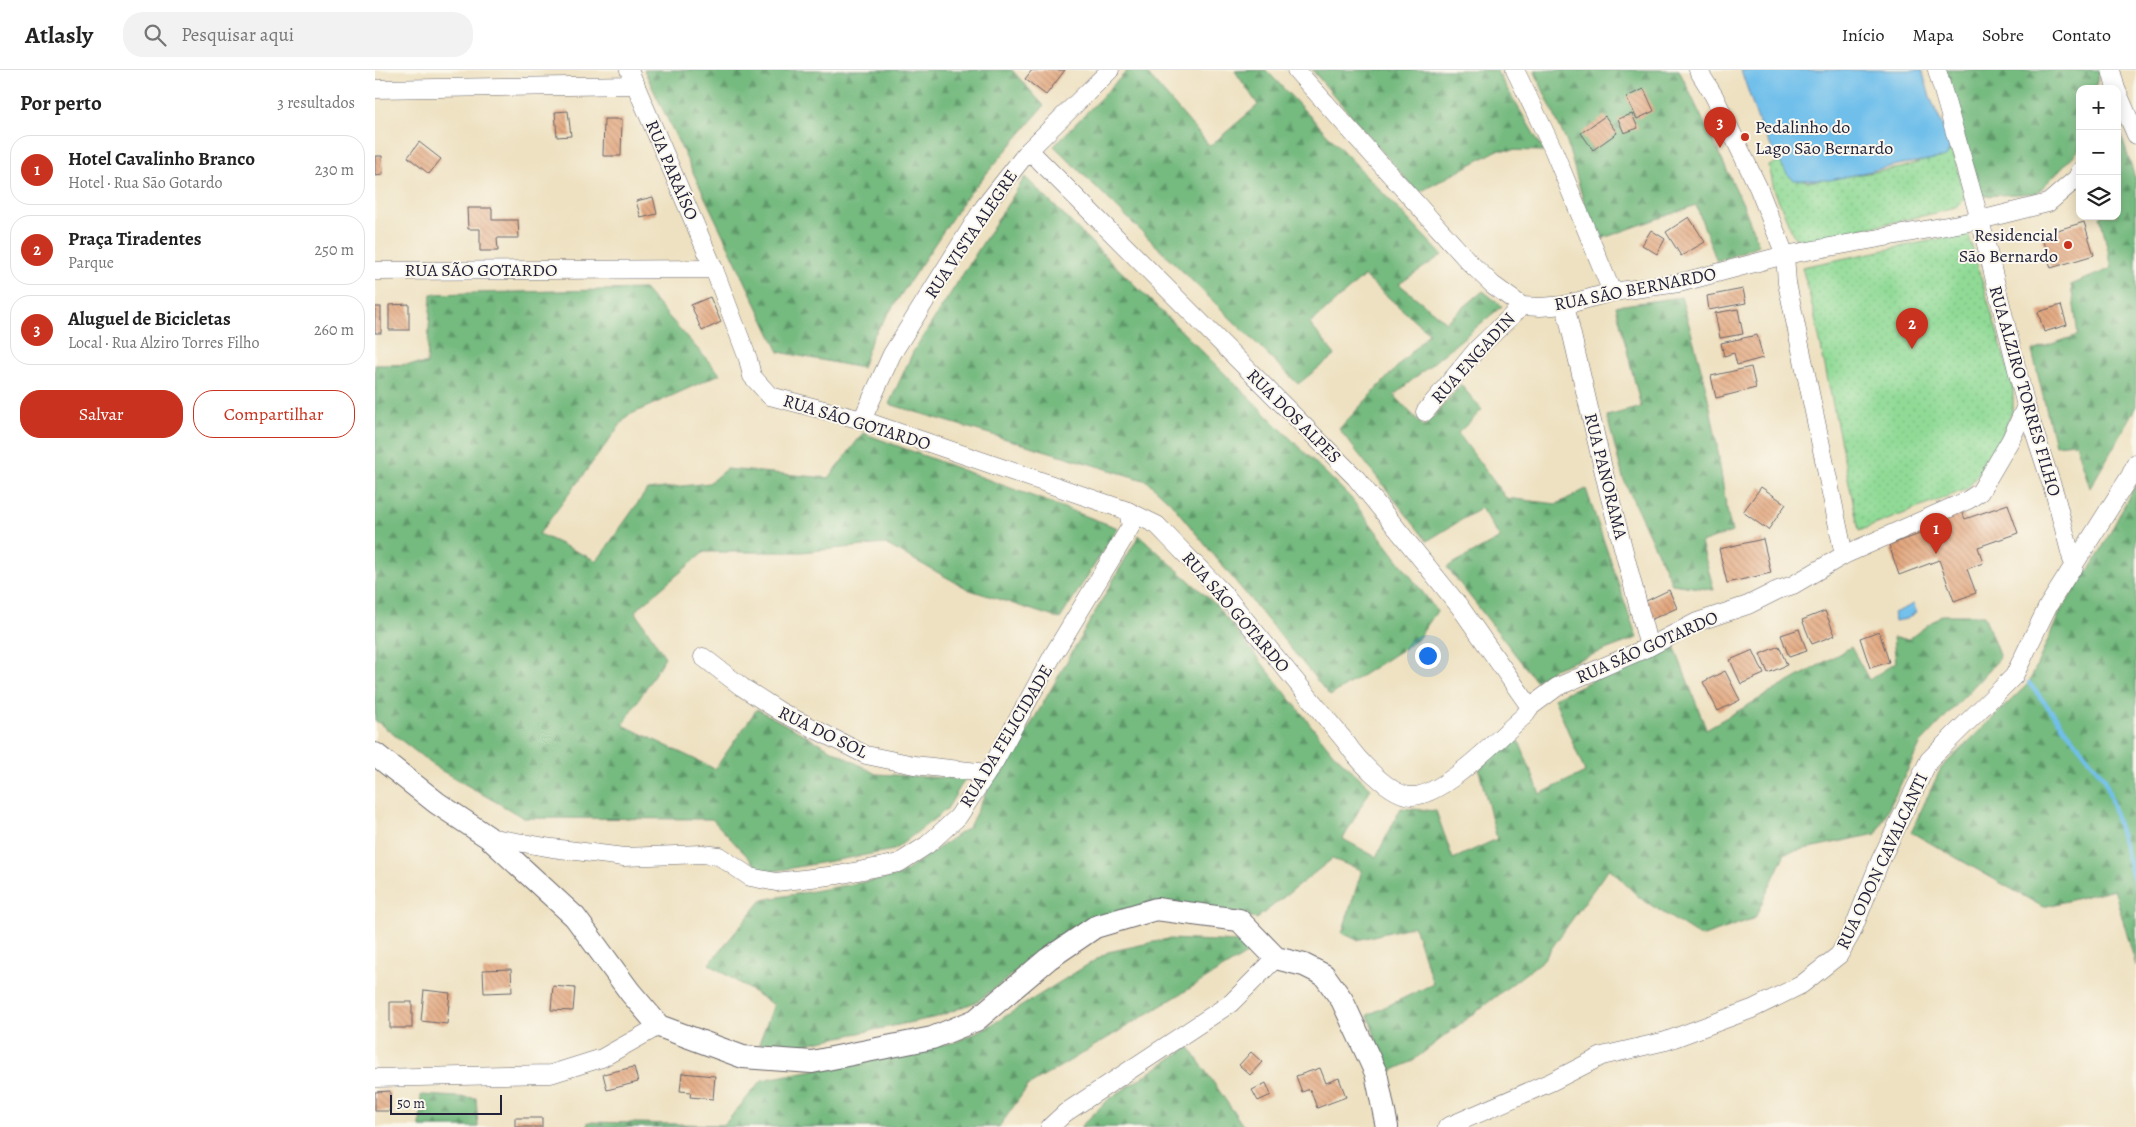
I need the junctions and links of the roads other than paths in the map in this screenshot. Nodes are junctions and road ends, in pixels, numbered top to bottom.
1 (1110, 70) edge
2 (1296, 70) edge
3 (1515, 70) edge
4 (1698, 70) edge
5 (1937, 70) edge
6 (632, 78) edge
7 (2114, 84) edge
8 (375, 89) edge
9 (2136, 135) edge
10 (1029, 150) junction
11 (2078, 175) edge
12 (1980, 220) junction
13 (1785, 254) junction
14 (714, 269) junction
15 (375, 271) edge
16 (1612, 292) junction
17 (1565, 305) junction
18 (1522, 306) junction
19 (2026, 406) junction
20 (1425, 412) dead end
21 (862, 420) junction
22 (2136, 463) edge
23 (1129, 511) junction
24 (1844, 555) junction
25 (2074, 566) junction
26 (1649, 646) junction
27 (703, 657) dead end
28 (1530, 708) junction
29 (375, 754) edge
30 (987, 773) junction
31 (488, 837) junction
32 (1276, 958) junction
33 (659, 1026) junction
34 (375, 1078) edge
35 (1050, 1127) edge
36 (1387, 1127) edge
37 (1447, 1127) edge

1 - 10 street, RUA VISTA ALEGRE
2 - 18 street
3 - 16 street
4 - 13 street
5 - 12 street, RUA ALZIRO TORRES FILHO
6 - 8 street
6 - 14 street, RUA PARAÍSO
7 - 9 street
10 - 21 street, RUA VISTA ALEGRE
10 - 28 street, RUA DOS ALPES
11 - 12 street, RUA SÃO BERNARDO
12 - 13 street, RUA SÃO BERNARDO
12 - 19 street, RUA ALZIRO TORRES FILHO
13 - 16 street, RUA SÃO BERNARDO
13 - 24 street
14 - 15 street, RUA SÃO GOTARDO
14 - 21 street, RUA SÃO GOTARDO
16 - 17 street, RUA SÃO BERNARDO
17 - 18 street, RUA SÃO BERNARDO
17 - 26 street, RUA PANORAMA
18 - 20 street, RUA ENGADIN
19 - 24 street, RUA SÃO GOTARDO
19 - 25 street, RUA ALZIRO TORRES FILHO
21 - 23 street, RUA SÃO GOTARDO
22 - 25 street, RUA ODON CAVALCANTI
23 - 28 street, RUA SÃO GOTARDO
23 - 30 street, RUA DA FELICIDADE
24 - 26 street, RUA SÃO GOTARDO
25 - 37 street, RUA ODON CAVALCANTI
26 - 28 street, RUA SÃO GOTARDO
27 - 30 street, RUA DO SOL
29 - 31 street
30 - 31 street, RUA DA FELICIDADE
31 - 33 street
32 - 33 street
32 - 35 street
32 - 36 street
33 - 34 street

